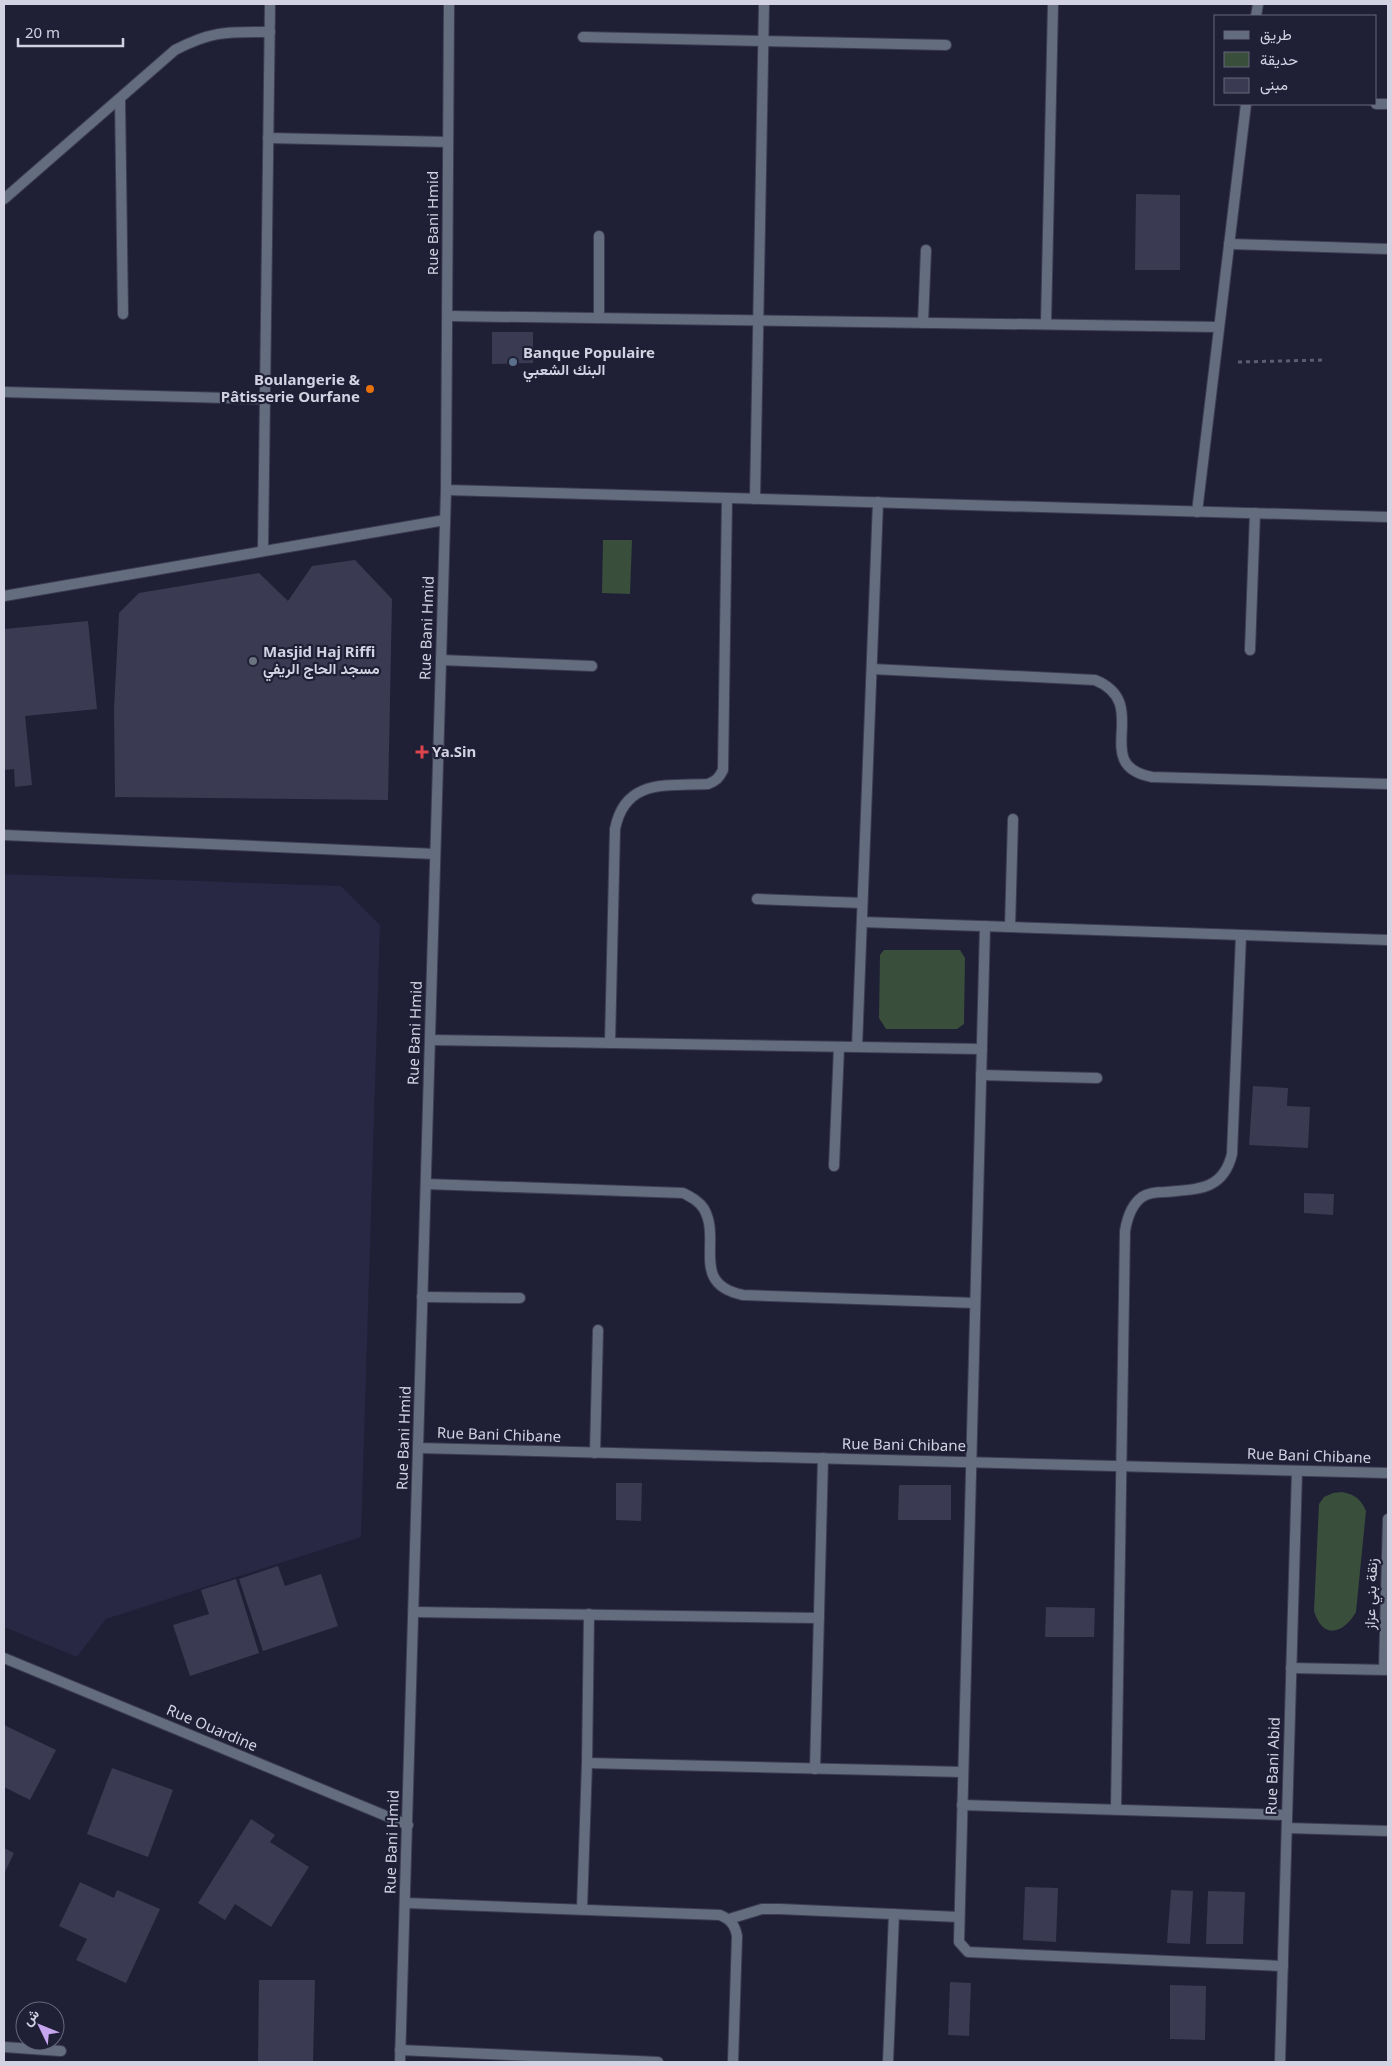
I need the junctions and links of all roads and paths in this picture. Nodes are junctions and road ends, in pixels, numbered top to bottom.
1 (270, 4) edge
2 (449, 4) edge
3 (764, 4) edge
4 (1053, 4) edge
5 (270, 32) junction
6 (583, 37) dead end
7 (764, 41) junction
8 (946, 45) dead end
9 (120, 99) junction
10 (1246, 105) edge
11 (268, 138) junction
12 (448, 142) junction
13 (4, 200) edge
14 (599, 236) dead end
15 (1229, 244) junction
16 (1388, 249) edge
17 (926, 250) dead end
18 (123, 314) dead end
19 (448, 316) junction
20 (598, 318) junction
21 (758, 320) junction
22 (924, 323) junction
23 (1046, 324) junction
24 (1219, 327) junction
25 (1325, 360) dead end
26 (1215, 362) junction
27 (4, 392) edge
28 (265, 399) junction
29 (446, 490) junction
30 (727, 498) junction
31 (755, 499) junction
32 (878, 502) junction
33 (1197, 512) junction
34 (1254, 513) junction
35 (1388, 517) edge
36 (445, 520) junction
37 (263, 551) junction
38 (4, 596) edge
39 (1250, 650) dead end
40 (441, 660) junction
41 (592, 666) dead end
42 (872, 669) junction
43 (1388, 784) edge
44 (1013, 819) dead end
45 (4, 835) edge
46 (436, 854) junction
47 (757, 899) dead end
48 (862, 903) junction
49 (862, 922) junction
50 (985, 926) junction
51 (1010, 927) junction
52 (1241, 935) junction
53 (1388, 940) edge
54 (430, 1040) junction
55 (610, 1043) junction
56 (839, 1047) junction
57 (857, 1047) junction
58 (982, 1049) junction
59 (981, 1076) junction
60 (1098, 1078) dead end
61 (834, 1166) dead end
62 (426, 1184) junction
63 (422, 1297) junction
64 (520, 1298) dead end
65 (975, 1303) junction
66 (598, 1330) dead end
67 (418, 1448) junction
68 (595, 1453) junction
69 (823, 1458) junction
70 (971, 1462) junction
71 (1121, 1465) junction
72 (1297, 1471) junction
73 (1388, 1473) edge
74 (1388, 1519) edge
75 (414, 1612) junction
76 (589, 1614) junction
77 (819, 1618) junction
78 (4, 1658) edge
79 (1291, 1668) junction
80 (1386, 1670) edge
81 (587, 1763) junction
82 (815, 1769) junction
83 (963, 1772) junction
84 (962, 1805) junction
85 (1116, 1809) junction
86 (1287, 1815) junction
87 (408, 1825) junction
88 (1287, 1828) junction
89 (1388, 1831) edge
90 (406, 1902) junction
91 (582, 1909) junction
92 (894, 1914) junction
93 (959, 1917) junction
94 (729, 1920) junction
95 (1283, 1966) junction
96 (400, 2050) junction
97 (586, 2061) edge
98 (400, 2062) edge
99 (658, 2062) edge
100 (733, 2062) edge
101 (888, 2062) edge
102 (1280, 2062) edge

1 - 5 street
2 - 12 street, Rue Bani Hmid
3 - 7 street
4 - 23 street
5 - 9 street
5 - 11 street
6 - 7 street
7 - 8 street
7 - 21 street
9 - 13 street
9 - 18 street
10 - 15 street
11 - 12 street
11 - 28 street
12 - 19 street, Rue Bani Hmid
14 - 20 street
15 - 16 street
15 - 24 street
17 - 22 street
19 - 20 street
19 - 29 street, Rue Bani Hmid
20 - 21 street
21 - 22 street
21 - 31 street
22 - 23 street
23 - 24 street
24 - 26 street
25 - 26 path
26 - 33 street
27 - 28 street
28 - 37 street
29 - 30 street
29 - 36 street, Rue Bani Hmid
30 - 31 street
30 - 55 street
31 - 32 street
32 - 33 street
32 - 42 street
33 - 34 street
34 - 35 street
34 - 39 street
36 - 37 street
36 - 40 street, Rue Bani Hmid
37 - 38 street
40 - 41 street
40 - 46 street, Rue Bani Hmid
42 - 43 street
42 - 48 street
44 - 51 street
45 - 46 street
46 - 54 street, Rue Bani Hmid
47 - 48 street
48 - 49 street
49 - 50 street
49 - 57 street
50 - 51 street
50 - 58 street
51 - 52 street
52 - 53 street
52 - 71 street
54 - 55 street
54 - 62 street, Rue Bani Hmid
55 - 56 street
56 - 57 street
56 - 61 street
57 - 58 street
58 - 59 street
59 - 60 street
59 - 65 street
62 - 63 street, Rue Bani Hmid
62 - 65 street
63 - 64 street
63 - 67 street, Rue Bani Hmid
65 - 70 street
66 - 68 street
67 - 68 street, Rue Bani Chibane
67 - 75 street, Rue Bani Hmid
68 - 69 street, Rue Bani Chibane
69 - 70 street, Rue Bani Chibane
69 - 77 street
70 - 71 street, Rue Bani Chibane
70 - 83 street
71 - 72 street, Rue Bani Chibane
71 - 85 street
72 - 73 street, Rue Bani Chibane
72 - 79 street, Rue Bani Abid
74 - 80 street, زنقة بني عزاز
75 - 76 street
75 - 87 street, Rue Bani Hmid
76 - 77 street
76 - 81 street
77 - 82 street
78 - 87 street, Rue Ouardine
79 - 80 street
79 - 86 street, Rue Bani Abid
81 - 82 street
81 - 91 street
82 - 83 street
83 - 84 street
84 - 85 street
84 - 93 street
85 - 86 street
86 - 88 street, Rue Bani Abid
87 - 90 street, Rue Bani Hmid
88 - 89 street
88 - 95 street, Rue Bani Abid
90 - 91 street
90 - 96 street, Rue Bani Hmid
91 - 94 street
92 - 93 street
92 - 94 street
92 - 101 street
93 - 95 street
94 - 100 street
95 - 102 street, Rue Bani Abid
96 - 97 street
96 - 98 street, Rue Bani Hmid
97 - 99 street

